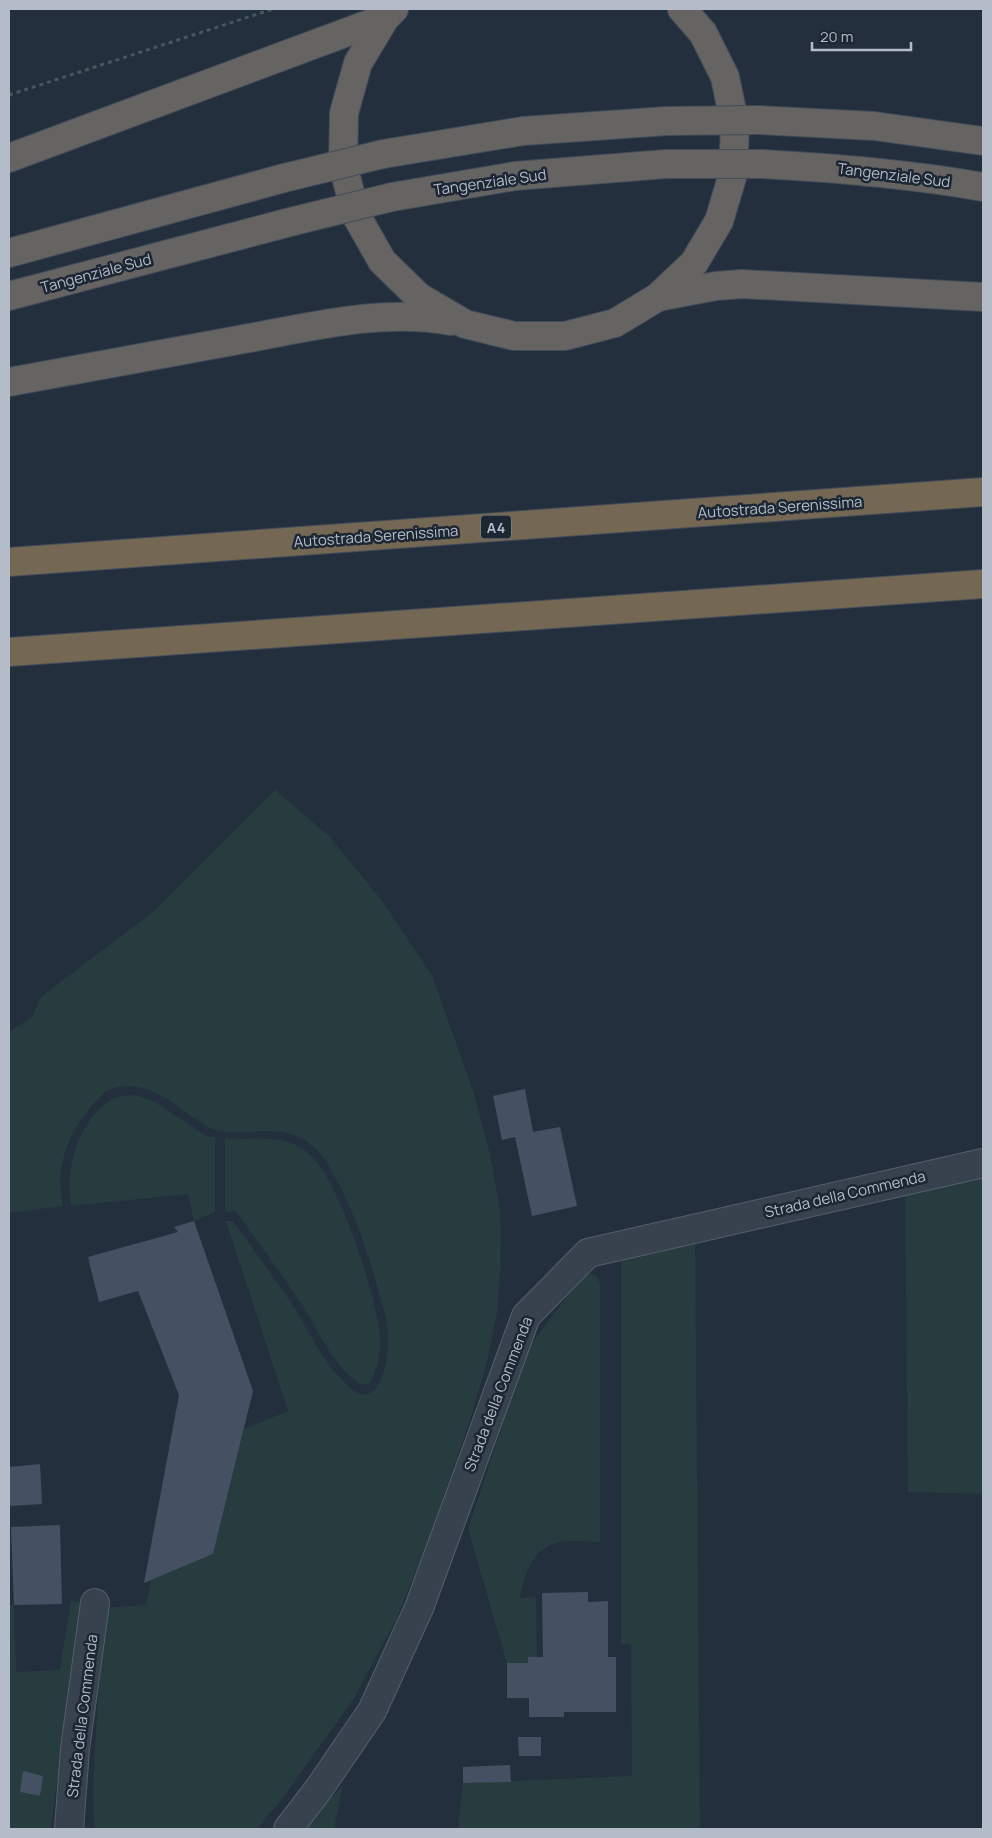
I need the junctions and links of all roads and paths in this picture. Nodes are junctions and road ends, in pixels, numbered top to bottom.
1 (273, 9) edge
2 (682, 9) edge
3 (390, 13) edge
4 (9, 95) edge
5 (983, 141) edge
6 (9, 158) edge
7 (983, 187) edge
8 (9, 253) edge
9 (9, 296) edge
10 (658, 297) junction
11 (983, 297) edge
12 (465, 324) junction
13 (9, 382) edge
14 (983, 492) edge
15 (9, 562) edge
16 (983, 584) edge
17 (9, 652) edge
18 (983, 1163) edge
19 (95, 1603) dead end
20 (69, 1829) edge
21 (288, 1829) edge

1 - 4 path
2 - 10 highway
3 - 6 highway
3 - 12 highway
5 - 8 highway, bridge
7 - 9 highway, Tangenziale Sud, bridge
10 - 11 highway
10 - 12 highway
12 - 13 highway
14 - 15 highway, Autostrada Serenissima / A4
16 - 17 highway
18 - 21 street, Strada della Commenda
19 - 20 street, Strada della Commenda

